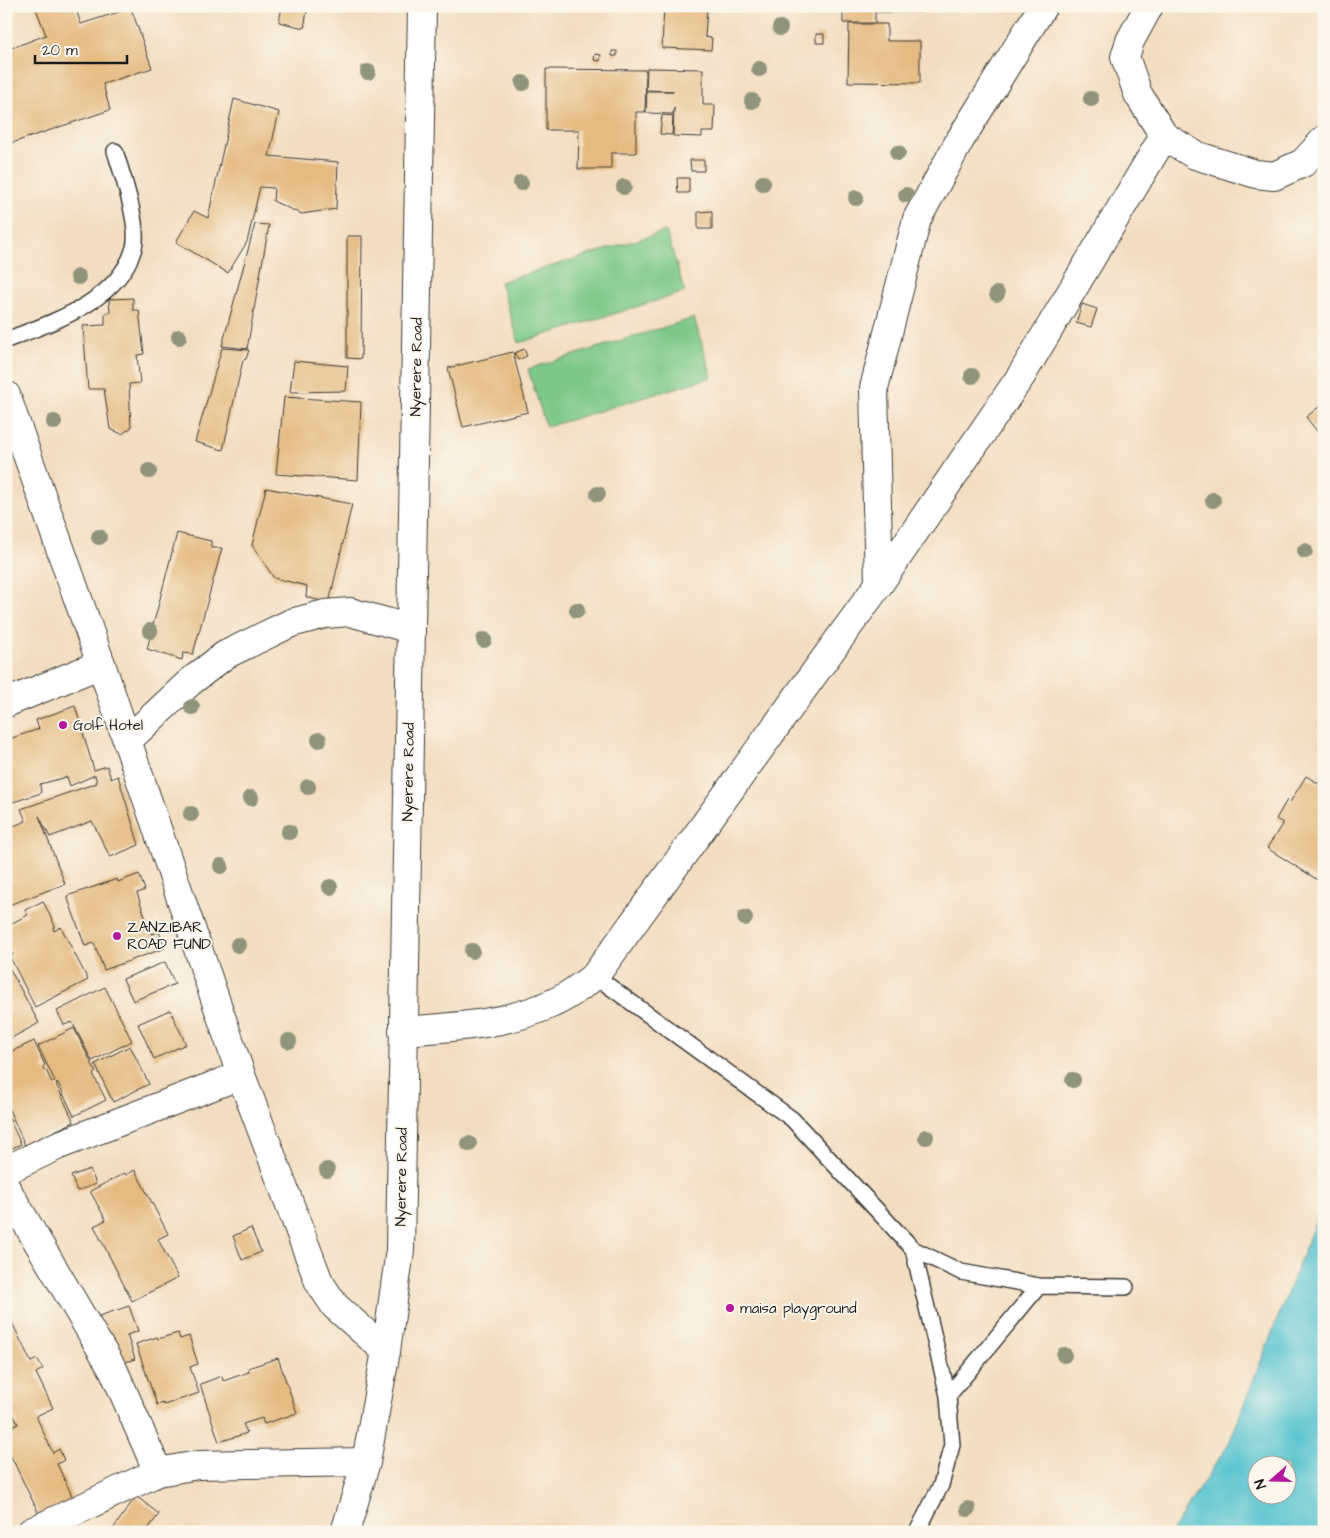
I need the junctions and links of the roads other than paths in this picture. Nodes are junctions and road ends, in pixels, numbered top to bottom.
1 (422, 6) edge
2 (1043, 6) edge
3 (1149, 6) edge
4 (1164, 136) junction
5 (1324, 140) edge
6 (115, 151) dead end
7 (6, 340) edge
8 (6, 394) edge
9 (12, 430) edge
10 (879, 584) junction
11 (411, 628) junction
12 (101, 664) junction
13 (6, 703) edge
14 (127, 741) junction
15 (595, 976) junction
16 (403, 1031) junction
17 (241, 1075) junction
18 (6, 1170) edge
19 (6, 1188) edge
20 (913, 1249) junction
21 (1039, 1286) junction
22 (1126, 1287) dead end
23 (386, 1351) junction
24 (948, 1396) junction
25 (366, 1462) junction
26 (158, 1472) junction
27 (31, 1532) edge
28 (345, 1532) edge
29 (917, 1532) edge

1 - 11 street, Nyerere Road
2 - 10 street
3 - 4 street
4 - 5 street
4 - 10 street
6 - 7 lane
8 - 9 street
9 - 12 street
10 - 15 street
11 - 14 street
11 - 16 street, Nyerere Road
12 - 13 street
12 - 14 street
14 - 17 street
15 - 16 street
15 - 20 lane
16 - 23 street, Nyerere Road
17 - 18 street
17 - 23 street
19 - 26 street
20 - 21 lane
20 - 24 lane
21 - 22 lane
21 - 24 lane
23 - 25 street, Nyerere Road
24 - 29 lane
25 - 26 street
25 - 28 street, Nyerere Road
26 - 27 street

